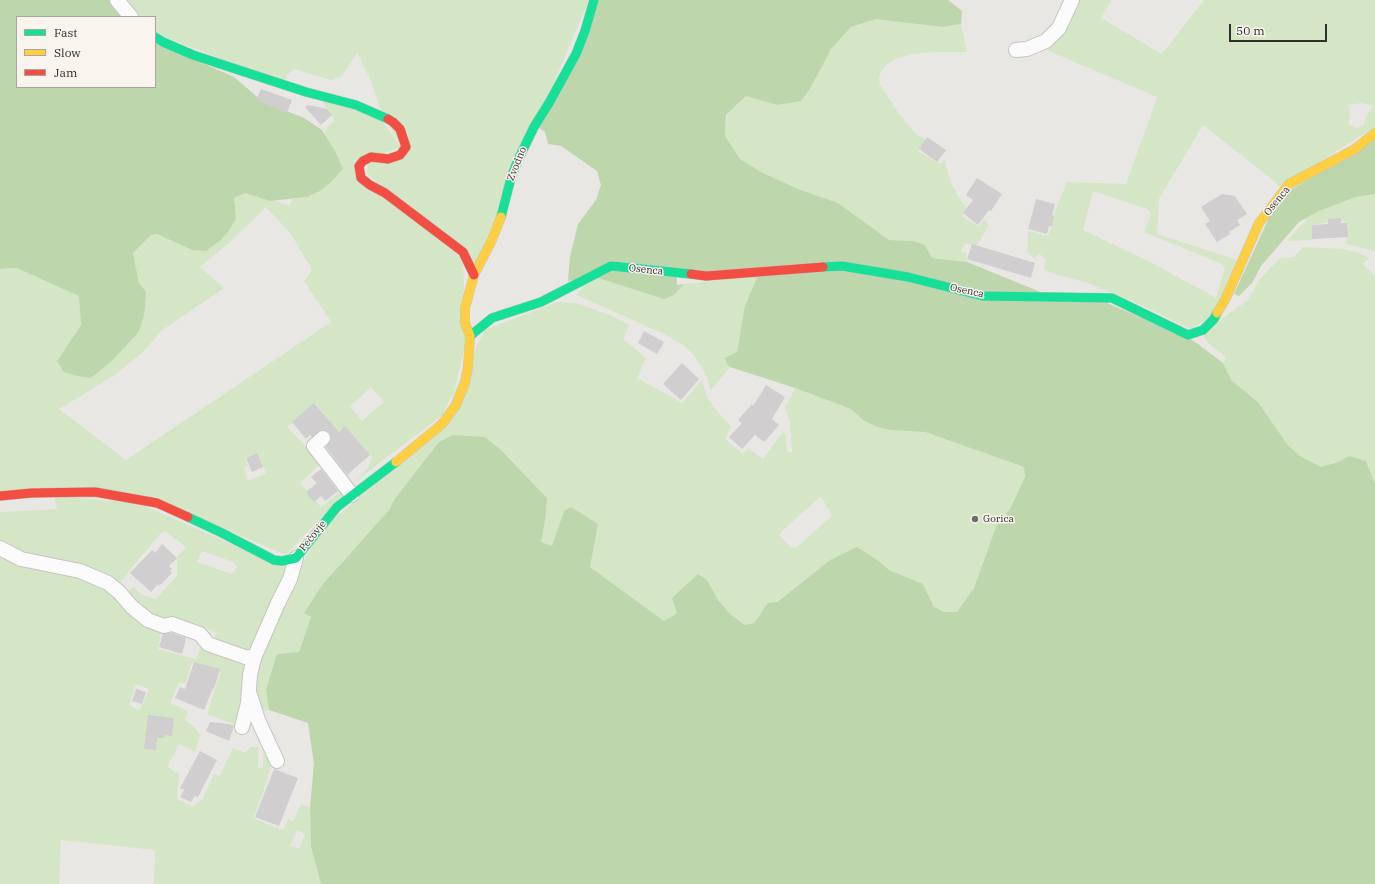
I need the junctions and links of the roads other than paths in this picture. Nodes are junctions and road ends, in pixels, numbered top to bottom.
1 (117, 0) edge
2 (594, 0) edge
3 (1072, 0) edge
4 (130, 16) edge
5 (156, 38) edge
6 (1016, 50) dead end
7 (1375, 132) edge
8 (474, 275) junction
9 (470, 336) junction
10 (323, 438) dead end
11 (352, 495) junction
12 (0, 496) edge
13 (0, 548) edge
14 (296, 558) junction
15 (254, 658) junction
16 (248, 691) junction
17 (242, 727) dead end
18 (277, 761) dead end

1 - 4 street
2 - 8 street, Zvodno
3 - 6 street
5 - 8 street
7 - 9 street, Osenca
8 - 9 street, Zvodno
9 - 11 street, Pečovje
10 - 11 street
11 - 14 street, Pečovje
12 - 14 street, Pečovje
13 - 15 street
14 - 15 street
15 - 16 street
16 - 17 street
16 - 18 street

